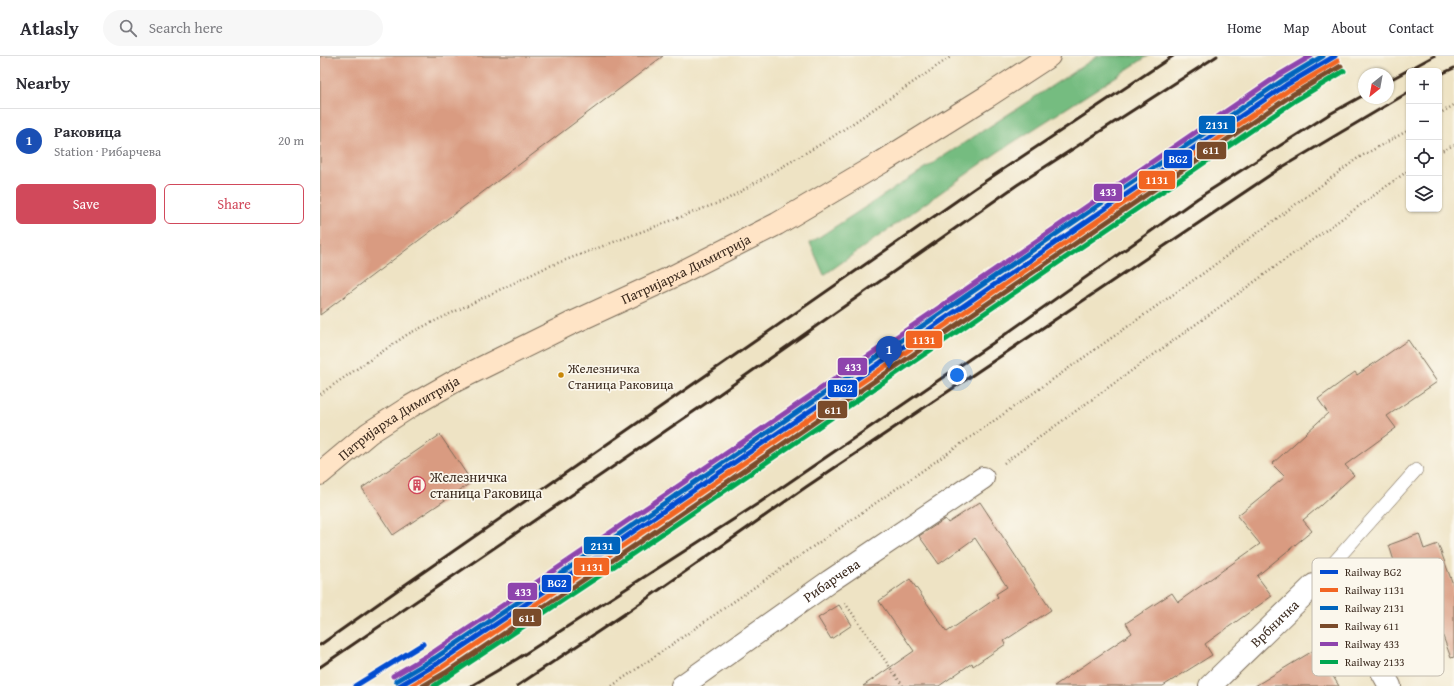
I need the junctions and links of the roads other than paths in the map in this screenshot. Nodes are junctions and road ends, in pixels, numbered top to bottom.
1 (1049, 56) edge
2 (1416, 470) dead end
3 (320, 474) edge
4 (983, 478) road end
5 (1338, 558) edge
6 (1312, 587) edge
7 (1384, 676) edge
8 (682, 686) edge
9 (1210, 686) edge
10 (1390, 686) edge

1 - 3 main road, Патријарха Димитрија
2 - 5 lane, Врбничка
4 - 8 street, Рибарчева
6 - 9 street, Врбничка
7 - 10 street

